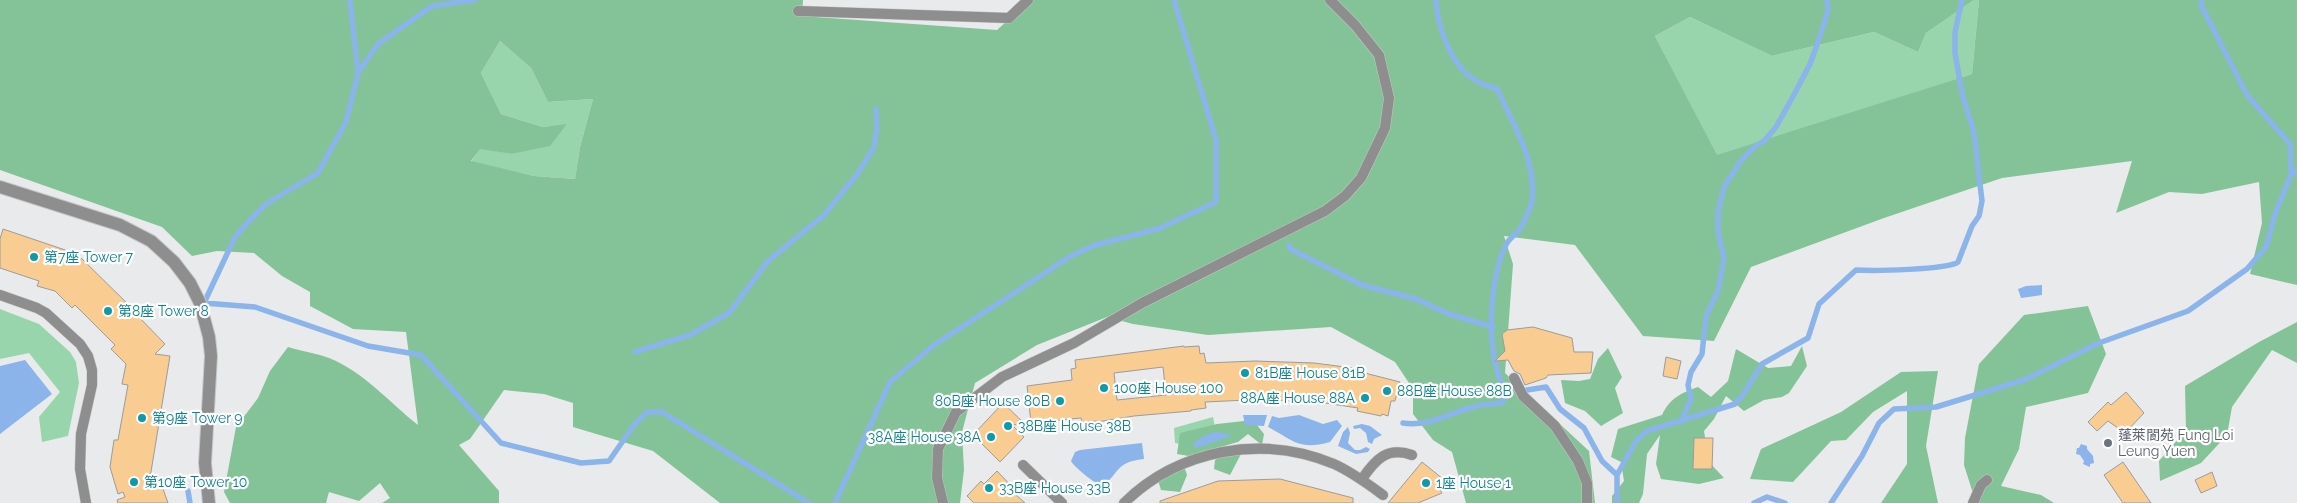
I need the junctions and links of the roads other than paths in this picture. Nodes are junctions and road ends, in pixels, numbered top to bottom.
1 (1028, 0) edge
2 (1330, 0) edge
3 (798, 11) dead end
4 (0, 187) edge
5 (0, 295) edge
6 (1514, 378) dead end
7 (1412, 454) dead end
8 (1023, 465) dead end
9 (1362, 479) junction
10 (1987, 480) dead end
11 (1383, 495) dead end
12 (86, 503) edge
13 (209, 503) edge
14 (944, 503) edge
15 (1062, 503) edge
16 (1124, 503) edge
17 (1586, 503) edge
18 (1973, 503) edge

1 - 3 lane
2 - 14 lane
4 - 13 street
5 - 12 lane
6 - 17 lane
7 - 9 lane
8 - 15 lane
9 - 11 lane
9 - 16 lane
10 - 18 lane

